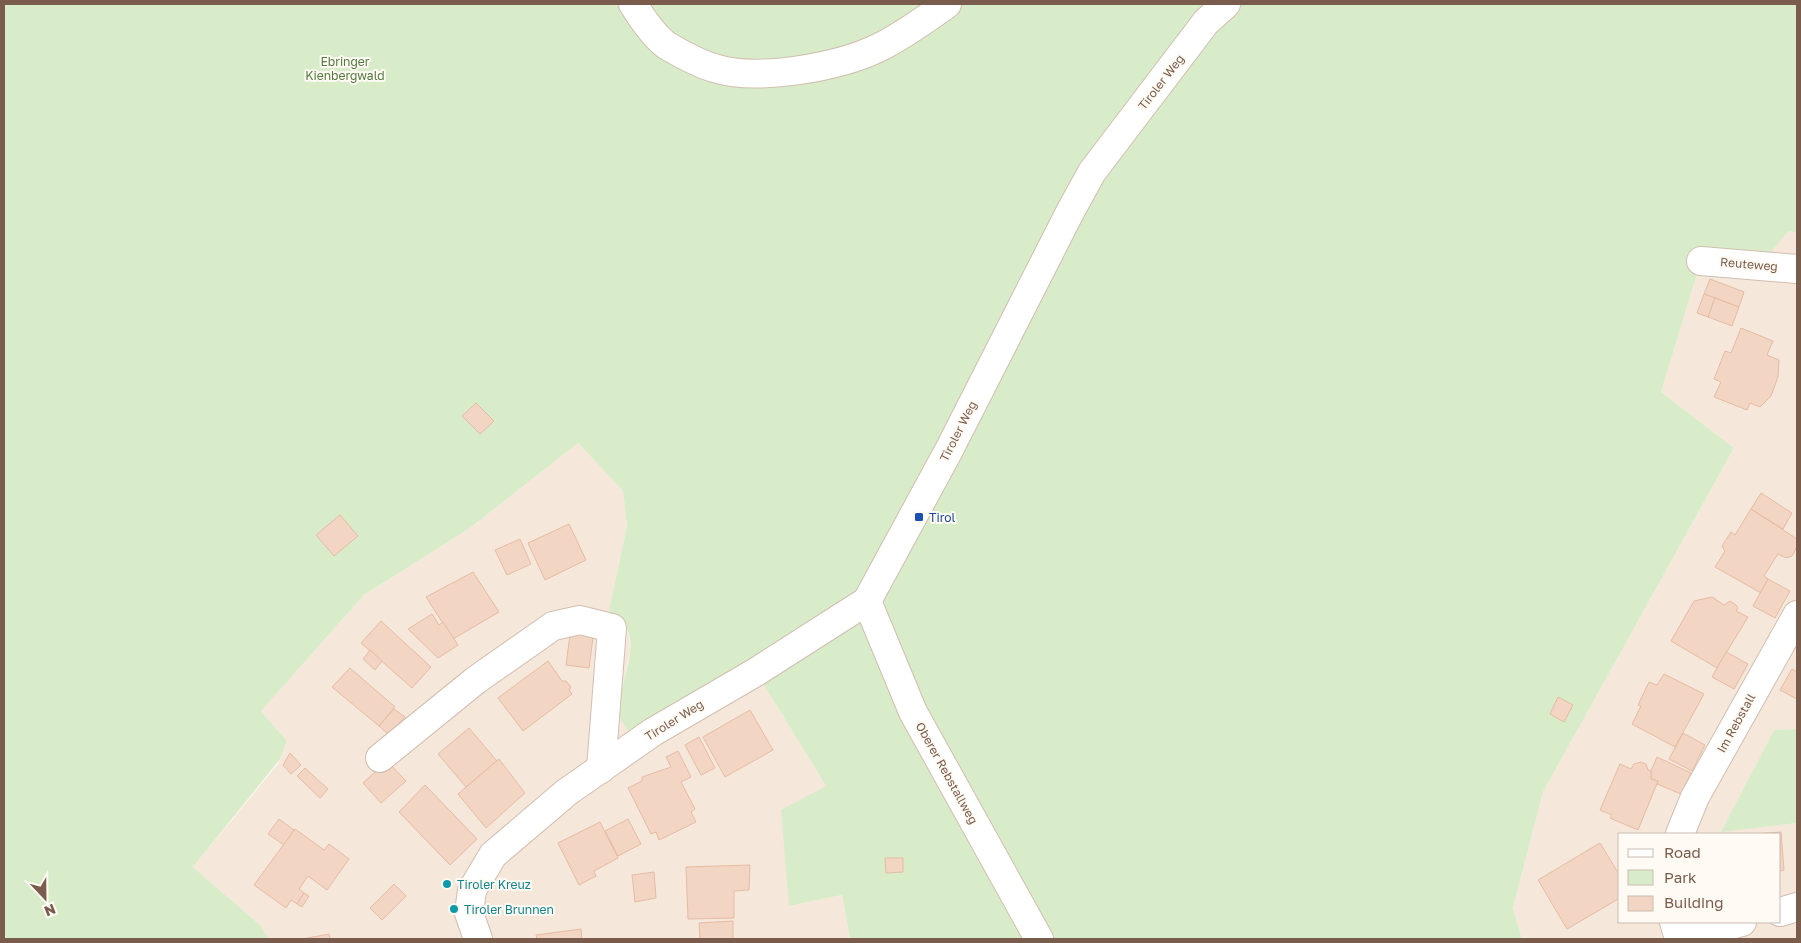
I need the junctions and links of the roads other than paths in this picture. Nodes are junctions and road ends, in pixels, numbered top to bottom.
1 (633, 4) edge
2 (947, 4) edge
3 (1226, 4) edge
4 (1701, 260) dead end
5 (1797, 269) edge
6 (868, 601) junction
7 (1797, 615) edge
8 (380, 758) dead end
9 (601, 768) junction
10 (1680, 833) edge
11 (1797, 907) edge
12 (1781, 912) edge
13 (1674, 923) edge
14 (1738, 923) edge
15 (478, 939) edge
16 (1040, 939) edge
17 (1679, 939) edge

1 - 2 street
3 - 6 street, Tiroler Weg
4 - 5 street, Reuteweg
6 - 9 street, Tiroler Weg
6 - 16 street, Oberer Rebstallweg
7 - 10 street, Im Rebstall
8 - 9 street
9 - 15 street, Tiroler Weg
11 - 12 street
13 - 17 street
14 - 17 street

